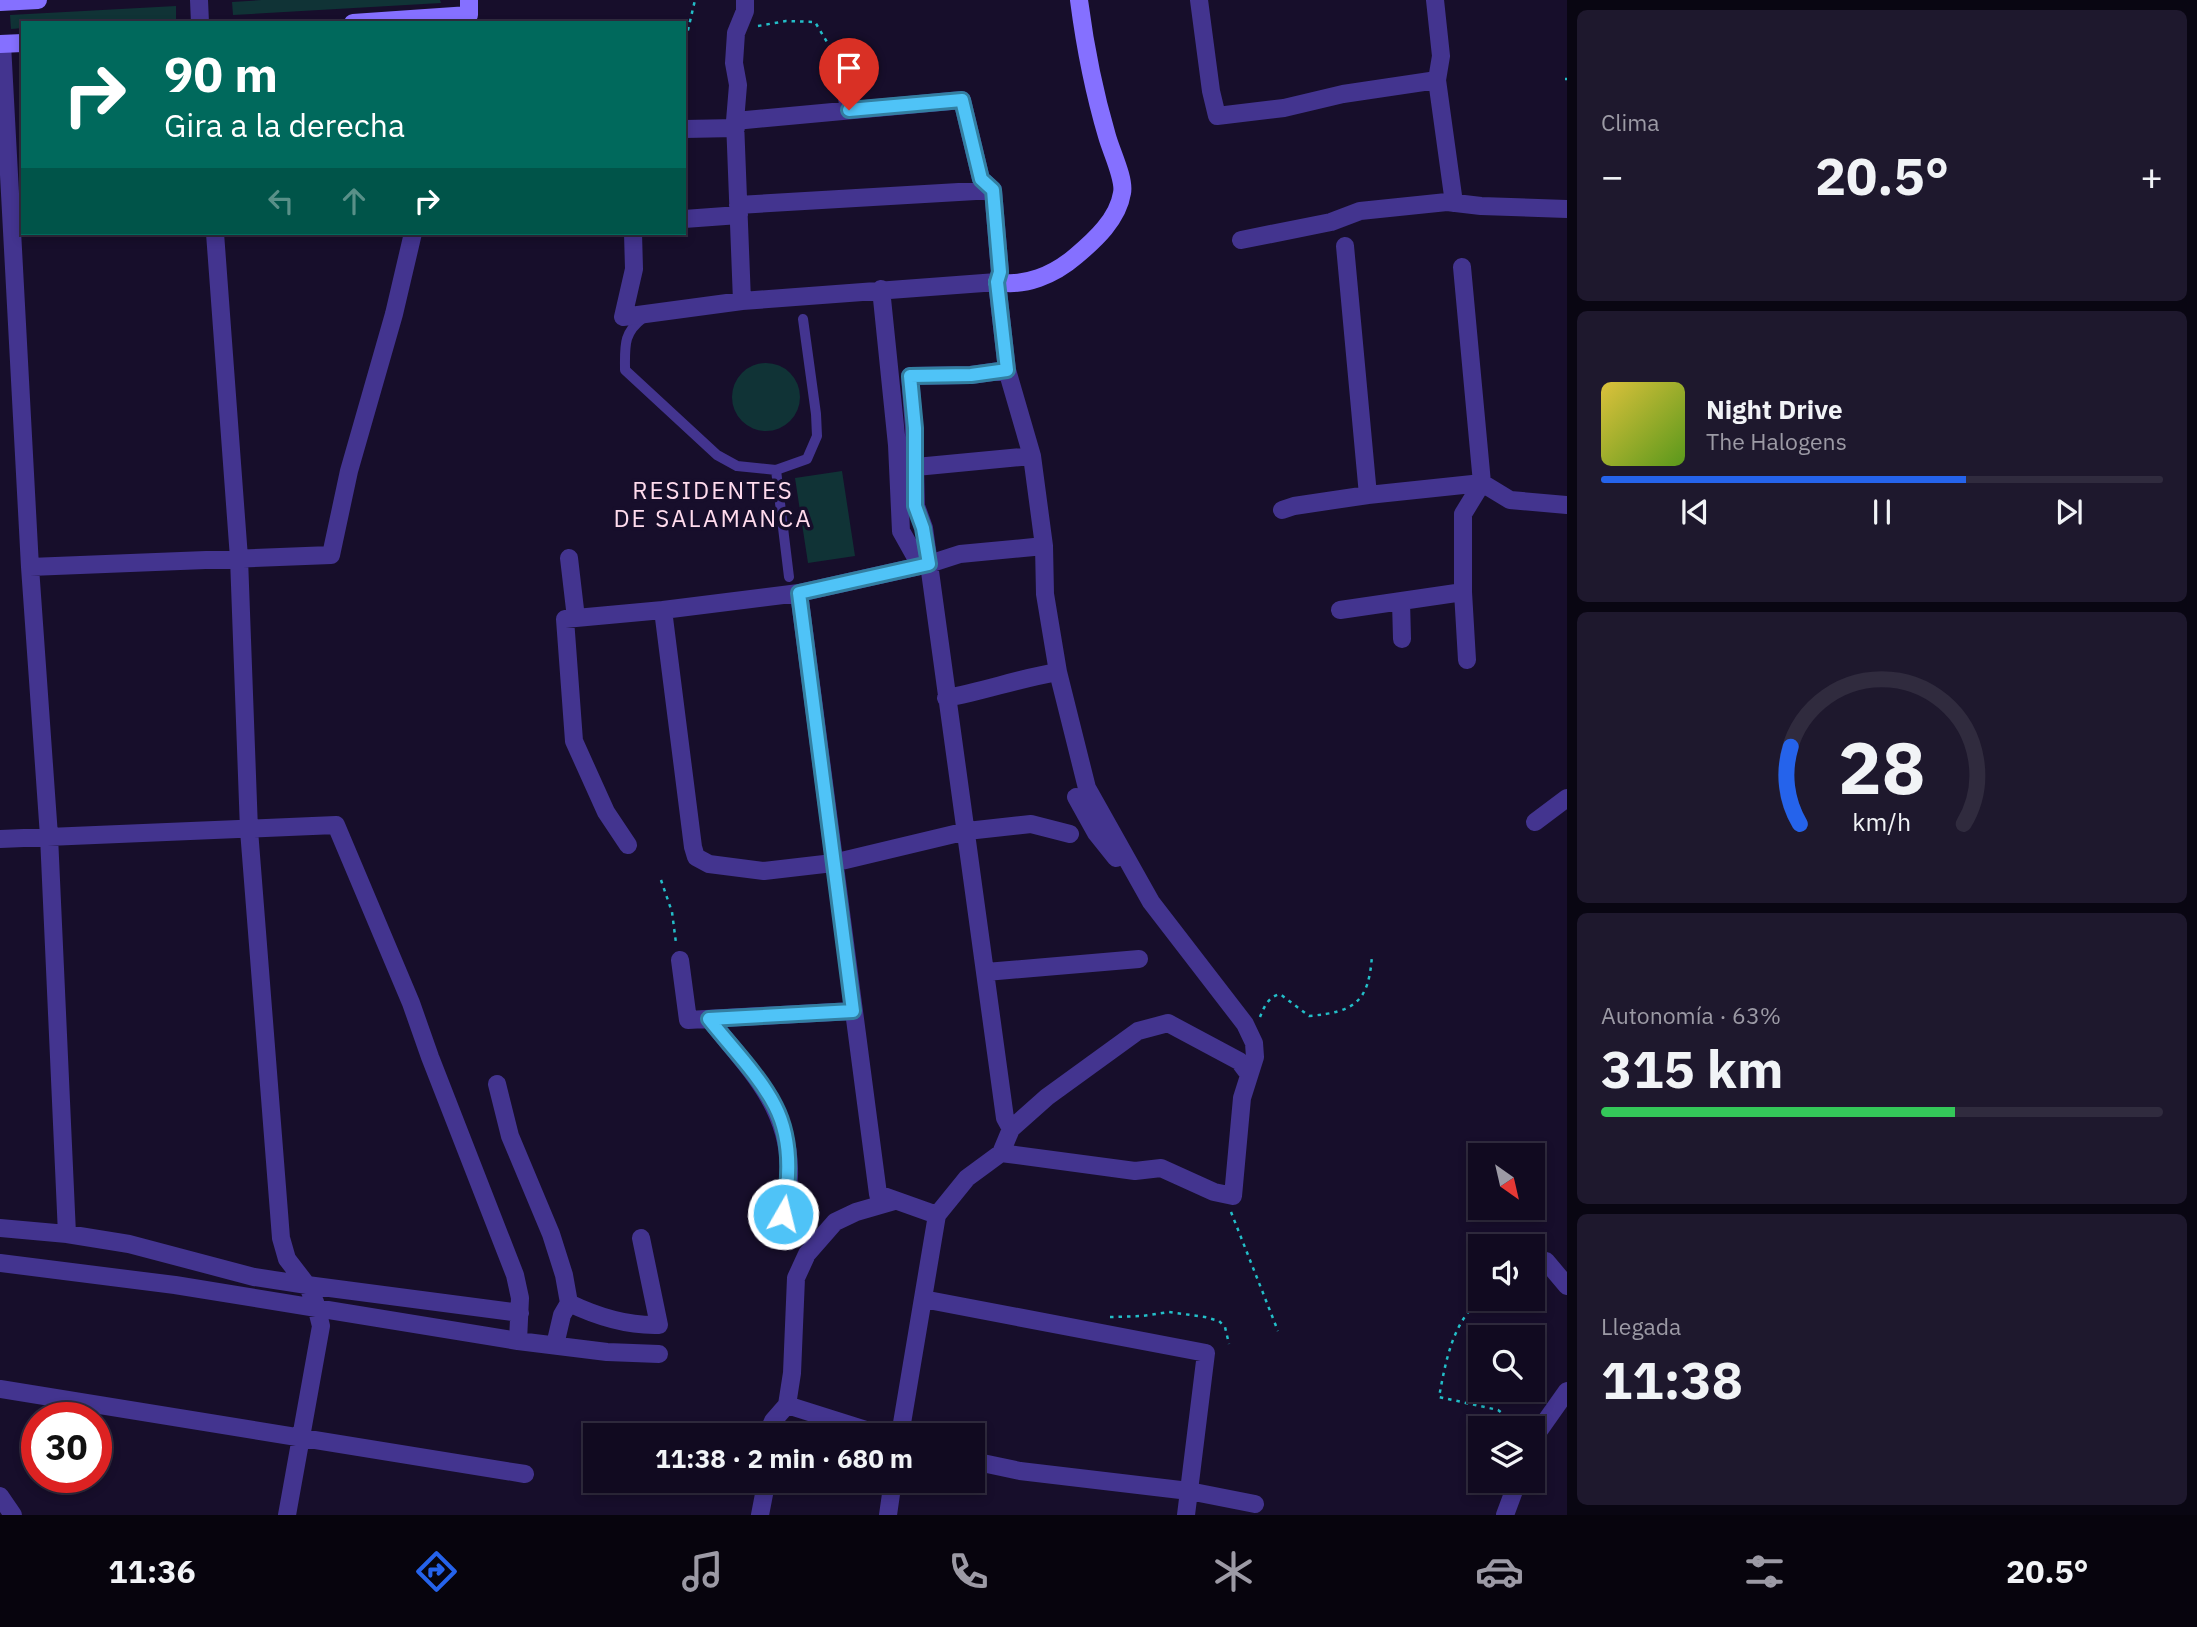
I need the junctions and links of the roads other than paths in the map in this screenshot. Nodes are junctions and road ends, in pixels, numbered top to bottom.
1 (38, 0) edge
2 (200, 0) edge
3 (745, 0) edge
4 (1079, 0) edge
5 (1199, 0) edge
6 (1435, 0) edge
7 (0, 2) edge
8 (468, 12) edge
9 (200, 21) edge
10 (374, 21) edge
11 (21, 43) edge
12 (1, 44) edge
13 (842, 67) road end
14 (1437, 80) junction
15 (849, 110) junction
16 (736, 124) junction
17 (686, 129) edge
18 (993, 190) junction
19 (1454, 203) junction
20 (1567, 209) edge
21 (738, 210) junction
22 (686, 219) edge
23 (215, 235) edge
24 (413, 235) edge
25 (633, 235) edge
26 (1241, 240) dead end
27 (1345, 246) dead end
28 (1462, 267) dead end
29 (997, 282) junction
30 (881, 289) junction
31 (742, 301) junction
32 (649, 313) junction
33 (803, 319) dead end
34 (1007, 370) junction
35 (1032, 456) junction
36 (916, 467) junction
37 (776, 470) junction
38 (1482, 483) junction
39 (1368, 495) junction
40 (1567, 505) edge
41 (1282, 510) dead end
42 (1044, 546) junction
43 (239, 558) junction
44 (569, 558) dead end
45 (929, 564) junction
46 (30, 567) junction
47 (789, 577) dead end
48 (1463, 592) junction
49 (799, 593) junction
50 (1401, 601) junction
51 (663, 610) junction
52 (1340, 610) dead end
53 (576, 618) junction
54 (1402, 639) dead end
55 (1466, 660) dead end
56 (1058, 672) junction
57 (946, 698) junction
58 (1076, 797) dead end
59 (1567, 798) edge
60 (1535, 822) dead end
61 (249, 830) junction
62 (967, 831) junction
63 (1070, 834) dead end
64 (49, 836) junction
65 (0, 839) edge
66 (628, 845) dead end
67 (833, 863) junction
68 (1151, 902) junction
69 (1139, 959) dead end
70 (680, 960) road end
71 (986, 972) junction
72 (853, 1011) junction
73 (709, 1019) junction
74 (1248, 1073) junction
75 (497, 1084) dead end
76 (1011, 1129) junction
77 (1002, 1153) junction
78 (894, 1201) junction
79 (937, 1215) junction
80 (0, 1228) edge
81 (780, 1229) dead end
82 (67, 1234) junction
83 (641, 1238) dead end
84 (1546, 1261) dead end
85 (0, 1263) edge
86 (307, 1285) junction
87 (1567, 1286) edge
88 (923, 1299) junction
89 (569, 1303) junction
90 (317, 1309) junction
91 (520, 1312) junction
92 (519, 1342) junction
93 (555, 1345) junction
94 (659, 1354) dead end
95 (0, 1389) edge
96 (1567, 1391) edge
97 (787, 1405) junction
98 (1545, 1422) edge
99 (772, 1423) edge
100 (844, 1423) edge
101 (902, 1423) edge
102 (301, 1438) junction
103 (985, 1464) edge
104 (525, 1474) dead end
105 (1189, 1491) junction
106 (764, 1493) edge
107 (891, 1493) edge
108 (1513, 1493) edge
109 (0, 1496) edge
110 (1255, 1504) dead end
111 (13, 1515) edge
112 (287, 1515) edge
113 (760, 1515) edge
114 (888, 1515) edge
115 (1186, 1515) edge
116 (1505, 1515) edge

1 - 7 street
2 - 9 street
3 - 16 street
4 - 29 street
5 - 14 street
6 - 14 street
8 - 10 street
11 - 12 street
12 - 46 street
13 - 15 street
14 - 19 street
15 - 16 street
15 - 18 street
16 - 17 street
16 - 21 street
18 - 21 street
18 - 29 street
19 - 20 street
19 - 26 street
21 - 22 street
21 - 31 street
23 - 43 street
24 - 43 street
25 - 32 street
27 - 39 street
28 - 38 street
29 - 30 street
29 - 34 street
30 - 31 street
30 - 45 street
31 - 32 street
32 - 37 lane
33 - 37 lane
34 - 35 street
34 - 36 street
35 - 36 street
35 - 42 street
36 - 45 street
37 - 47 lane
38 - 39 street
38 - 40 street
38 - 48 street
39 - 41 street
42 - 45 street
42 - 56 street
43 - 46 street
43 - 61 street
44 - 53 street
45 - 49 street
45 - 57 street
46 - 64 street
48 - 50 street
48 - 55 street
49 - 51 street
49 - 67 street
50 - 52 street
50 - 54 street
51 - 53 street
51 - 67 street
53 - 66 street
56 - 57 street
56 - 68 street
57 - 62 street
58 - 68 street
59 - 60 street
61 - 64 street
61 - 86 street
61 - 91 street
62 - 63 street
62 - 67 street
62 - 71 street
64 - 65 street
64 - 82 street
67 - 72 street
68 - 74 street
69 - 71 street
70 - 73 street
71 - 76 street
72 - 73 street
72 - 78 street
73 - 81 street
74 - 76 street
74 - 77 street
75 - 89 street
76 - 77 street
77 - 79 street
78 - 79 street
78 - 97 street
79 - 88 street
80 - 82 street
82 - 86 street
83 - 89 street
84 - 87 street
85 - 90 street
86 - 90 street
86 - 91 street
88 - 101 street
88 - 105 street
89 - 93 street
90 - 92 street
90 - 102 street
91 - 92 street
92 - 93 street
93 - 94 street
95 - 102 street
96 - 98 street
97 - 99 street
97 - 100 street
102 - 104 street
102 - 112 street
103 - 105 street
105 - 110 street
105 - 115 street
106 - 113 street
107 - 114 street
108 - 116 street
109 - 111 street

